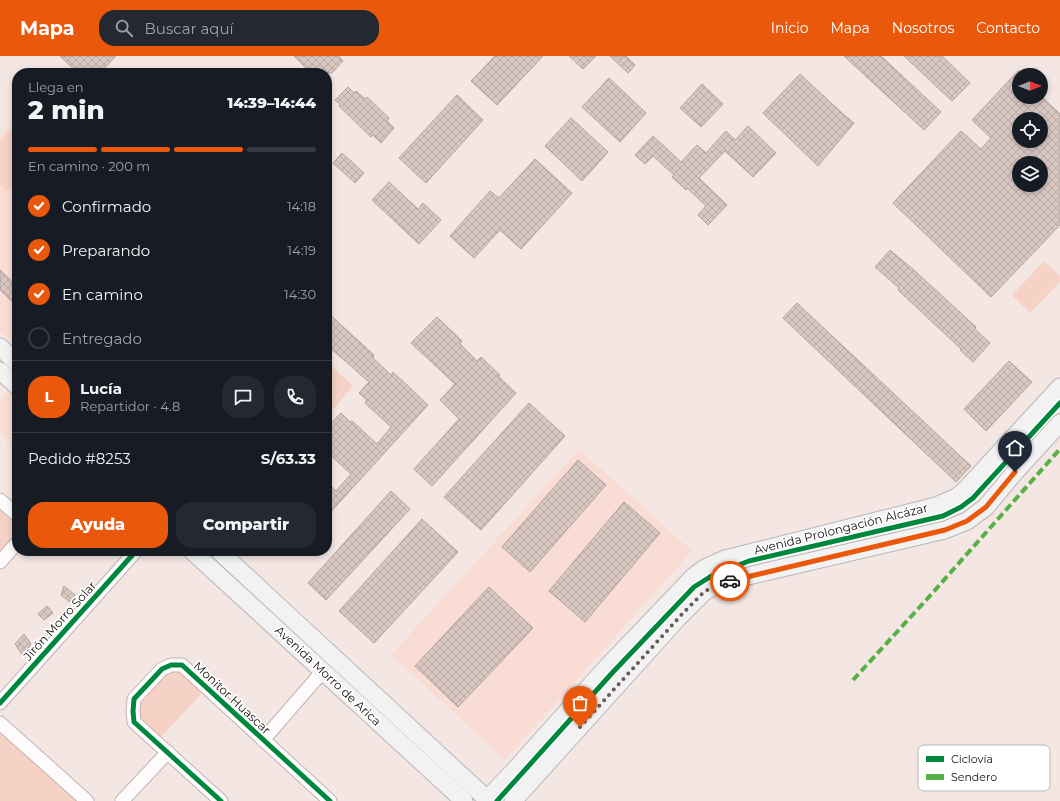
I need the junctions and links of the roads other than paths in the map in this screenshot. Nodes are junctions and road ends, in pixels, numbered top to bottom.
1 (0, 347) edge
2 (12, 358) edge
3 (0, 370) edge
4 (12, 381) edge
5 (1060, 387) edge
6 (1060, 423) edge
7 (0, 500) edge
8 (12, 511) edge
9 (12, 549) edge
10 (132, 556) edge
11 (197, 556) edge
12 (224, 556) edge
13 (0, 562) edge
14 (607, 667) junction
15 (323, 672) junction
16 (622, 680) junction
17 (0, 703) edge
18 (0, 723) edge
19 (263, 740) junction
20 (168, 752) junction
21 (487, 800) edge
22 (88, 801) edge
23 (122, 801) edge
24 (221, 801) edge
25 (330, 801) edge
26 (464, 801) edge
27 (513, 801) edge

1 - 2 main road
3 - 4 main road
5 - 14 main road, Avenida Prolongación Alcázar
6 - 16 main road, Avenida Prolongación Alcázar
7 - 8 street
9 - 13 street
10 - 17 street, Jirón Morro Solar
11 - 15 main road, Avenida Morro de Arica
12 - 21 main road, Avenida Morro de Arica
14 - 16 main road
14 - 21 main road, Avenida Prolongación Alcázar
15 - 19 street, Monitor Huascar
15 - 26 main road, Avenida Morro de Arica
16 - 27 main road, Avenida Prolongación Alcázar
18 - 22 street
19 - 20 street, Monitor Huascar
19 - 25 street, Monitor Huascar
20 - 23 street
20 - 24 street, Monitor Huascar

